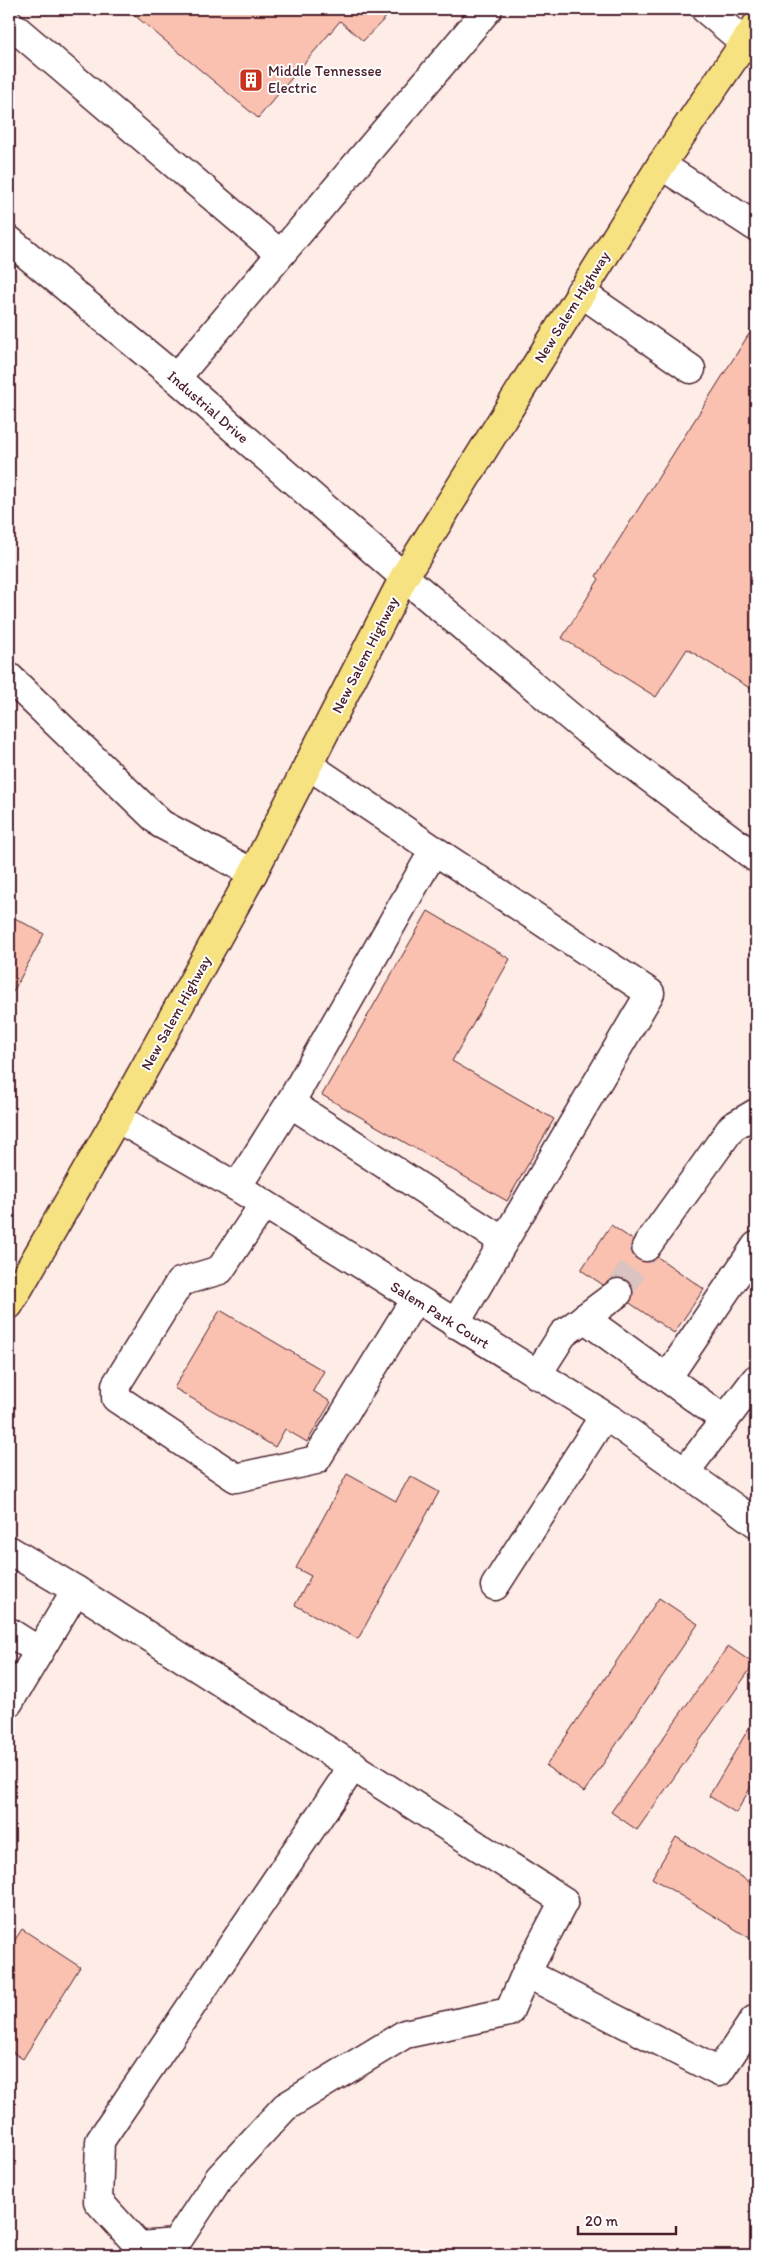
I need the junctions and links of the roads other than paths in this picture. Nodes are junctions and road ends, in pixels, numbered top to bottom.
1 (488, 9) edge
2 (705, 9) edge
3 (9, 23) edge
4 (750, 34) edge
5 (661, 165) junction
6 (756, 226) edge
7 (9, 240) edge
8 (280, 254) junction
9 (580, 292) junction
10 (691, 369) dead end
11 (176, 378) junction
12 (404, 577) junction
13 (9, 677) edge
14 (308, 765) junction
15 (434, 850) junction
16 (756, 858) edge
17 (254, 873) junction
18 (290, 1103) junction
19 (756, 1113) edge
20 (117, 1118) junction
21 (237, 1188) junction
22 (264, 1204) junction
23 (503, 1241) junction
24 (646, 1246) tunnel mouth
25 (756, 1246) edge
26 (618, 1293) tunnel mouth
27 (414, 1299) junction
28 (9, 1305) edge
29 (584, 1318) junction
30 (455, 1324) junction
31 (537, 1375) junction
32 (667, 1378) junction
33 (756, 1379) edge
34 (604, 1416) junction
35 (725, 1420) junction
36 (685, 1472) junction
37 (756, 1523) edge
38 (9, 1550) edge
39 (495, 1586) dead end
40 (76, 1590) junction
41 (9, 1632) edge
42 (40, 1651) junction
43 (9, 1702) edge
44 (354, 1765) junction
45 (526, 1974) junction
46 (754, 2020) dead end
47 (138, 2251) edge

1 - 8 street
2 - 4 street
3 - 8 street
4 - 5 main road, New Salem Highway
5 - 6 street
5 - 9 main road, New Salem Highway
7 - 11 street, Industrial Drive
8 - 11 street
9 - 10 street
9 - 12 main road, New Salem Highway
11 - 12 street, Industrial Drive
12 - 14 main road, New Salem Highway
12 - 16 street, Industrial Drive
13 - 17 street
14 - 15 street
14 - 17 main road, New Salem Highway
15 - 18 street
15 - 23 street
17 - 20 main road, New Salem Highway
18 - 21 street
18 - 23 street
19 - 24 street
20 - 21 street, Salem Park Court
20 - 28 main road, New Salem Highway
21 - 22 street, Salem Park Court
22 - 27 street, Salem Park Court
22 - 27 street
23 - 30 street
25 - 32 street
26 - 29 street
27 - 30 street, Salem Park Court
29 - 31 street
29 - 32 street
30 - 31 street, Salem Park Court
31 - 34 street, Salem Park Court
32 - 35 street
33 - 35 street
34 - 36 street, Salem Park Court
34 - 39 street
35 - 36 street
36 - 37 street, Salem Park Court
38 - 40 street
40 - 42 street
40 - 44 street
41 - 42 street
42 - 43 street
44 - 45 street
44 - 47 street
45 - 46 street
45 - 47 street

